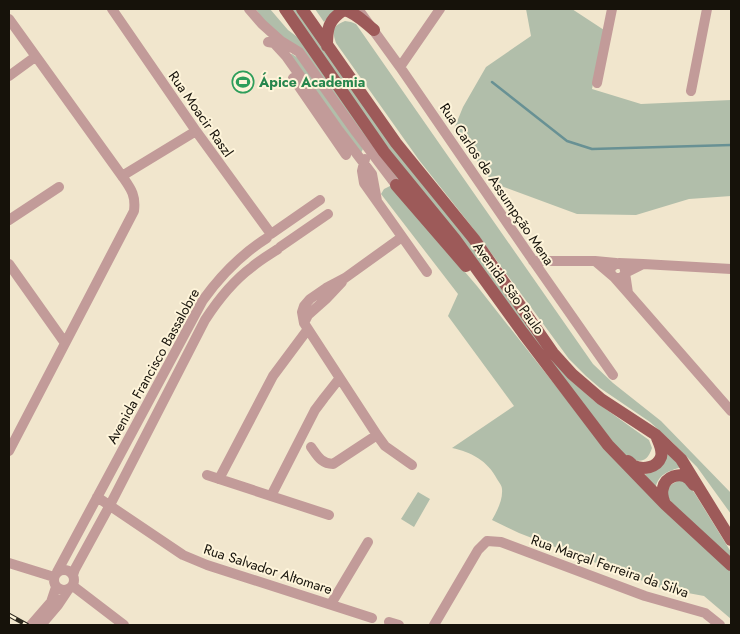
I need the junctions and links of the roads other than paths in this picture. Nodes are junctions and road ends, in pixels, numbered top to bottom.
1 (112, 9) edge
2 (248, 9) edge
3 (285, 9) edge
4 (302, 9) edge
5 (358, 9) edge
6 (440, 9) edge
7 (612, 9) edge
8 (707, 9) edge
9 (9, 19) edge
10 (374, 30) junction
11 (268, 42) junction
12 (327, 46) junction
13 (35, 57) junction
14 (400, 67) junction
15 (9, 76) edge
16 (597, 83) dead end
17 (691, 91) dead end
18 (196, 131) junction
19 (356, 132) junction
20 (346, 155) dead end
21 (363, 163) junction
22 (122, 176) junction
23 (396, 185) junction
24 (58, 187) dead end
25 (372, 188) junction
26 (320, 200) dead end
27 (328, 214) dead end
28 (9, 220) edge
29 (269, 236) junction
30 (402, 237) junction
31 (279, 248) junction
32 (533, 261) junction
33 (595, 261) junction
34 (618, 263) junction
35 (9, 264) edge
36 (643, 264) junction
37 (731, 269) edge
38 (427, 272) dead end
39 (625, 273) junction
40 (612, 275) junction
41 (628, 293) junction
42 (47, 318) junction
43 (306, 326) junction
44 (70, 332) junction
45 (523, 333) junction
46 (65, 343) junction
47 (613, 375) dead end
48 (340, 379) junction
49 (731, 411) edge
50 (377, 435) junction
51 (656, 435) junction
52 (608, 445) junction
53 (311, 447) dead end
54 (9, 451) edge
55 (412, 465) dead end
56 (207, 475) dead end
57 (219, 479) junction
58 (272, 496) junction
59 (97, 497) junction
60 (665, 504) junction
61 (110, 505) junction
62 (712, 509) junction
63 (329, 514) dead end
64 (731, 540) edge
65 (368, 542) dead end
66 (9, 563) edge
67 (731, 565) edge
68 (73, 575) junction
69 (56, 578) junction
70 (70, 588) junction
71 (332, 604) junction
72 (372, 618) dead end
73 (389, 622) dead end
74 (35, 624) edge
75 (124, 625) edge
76 (399, 625) edge
77 (434, 625) edge
78 (720, 625) edge

1 - 18 street, Rua Moacir Raszl
2 - 11 street
2 - 19 street
3 - 45 main road, Avenida São Paulo
4 - 12 main road, Avenida São Paulo
5 - 10 street, Rua Carlos de Assumpção Mena
6 - 14 street
7 - 16 street
8 - 17 street
9 - 13 street
10 - 12 main road
10 - 14 street, Rua Carlos de Assumpção Mena
11 - 20 street
11 - 21 street
12 - 51 main road, Avenida São Paulo
13 - 15 street
13 - 22 street
14 - 32 street, Rua Carlos de Assumpção Mena
18 - 22 street
18 - 29 street, Rua Moacir Raszl
19 - 21 street
19 - 23 street
21 - 25 street
22 - 44 street
23 - 25 street
23 - 45 main road
24 - 28 street
25 - 30 street
26 - 29 street, Avenida Francisco Bassalobre
27 - 31 street, Avenida Francisco Bassalobre
29 - 31 street, Rua Moacir Raszl
29 - 59 street, Avenida Francisco Bassalobre
30 - 38 street
30 - 43 street
31 - 61 street, Avenida Francisco Bassalobre
32 - 33 street
32 - 47 street, Rua Carlos de Assumpção Mena
33 - 34 street
33 - 40 street
34 - 36 street
34 - 39 street
34 - 40 street
35 - 42 street
36 - 37 street
36 - 39 street
39 - 40 street
39 - 41 street
40 - 41 street
41 - 49 street
42 - 44 street
42 - 46 street
43 - 48 street
43 - 57 street
44 - 46 street
45 - 52 main road, Avenida São Paulo
46 - 54 street
48 - 50 street
48 - 58 street
50 - 53 street
50 - 55 street
51 - 52 main road
51 - 62 main road, Avenida São Paulo
52 - 60 main road, Avenida São Paulo
56 - 57 street
57 - 58 street
58 - 63 street
59 - 61 street
59 - 69 street, Avenida Francisco Bassalobre
60 - 62 main road
60 - 67 main road, Avenida São Paulo
61 - 68 street, Avenida Francisco Bassalobre
61 - 71 street, Rua Salvador Altomare
62 - 64 main road, Avenida São Paulo
65 - 71 street
66 - 69 street
68 - 69 street
68 - 70 street
69 - 70 street
69 - 74 street, Avenida Francisco Bassalobre
70 - 74 street, Avenida Francisco Bassalobre
70 - 75 street
71 - 72 street, Rua Salvador Altomare
73 - 76 street
77 - 78 street, Rua Marçal Ferreira da Silva

